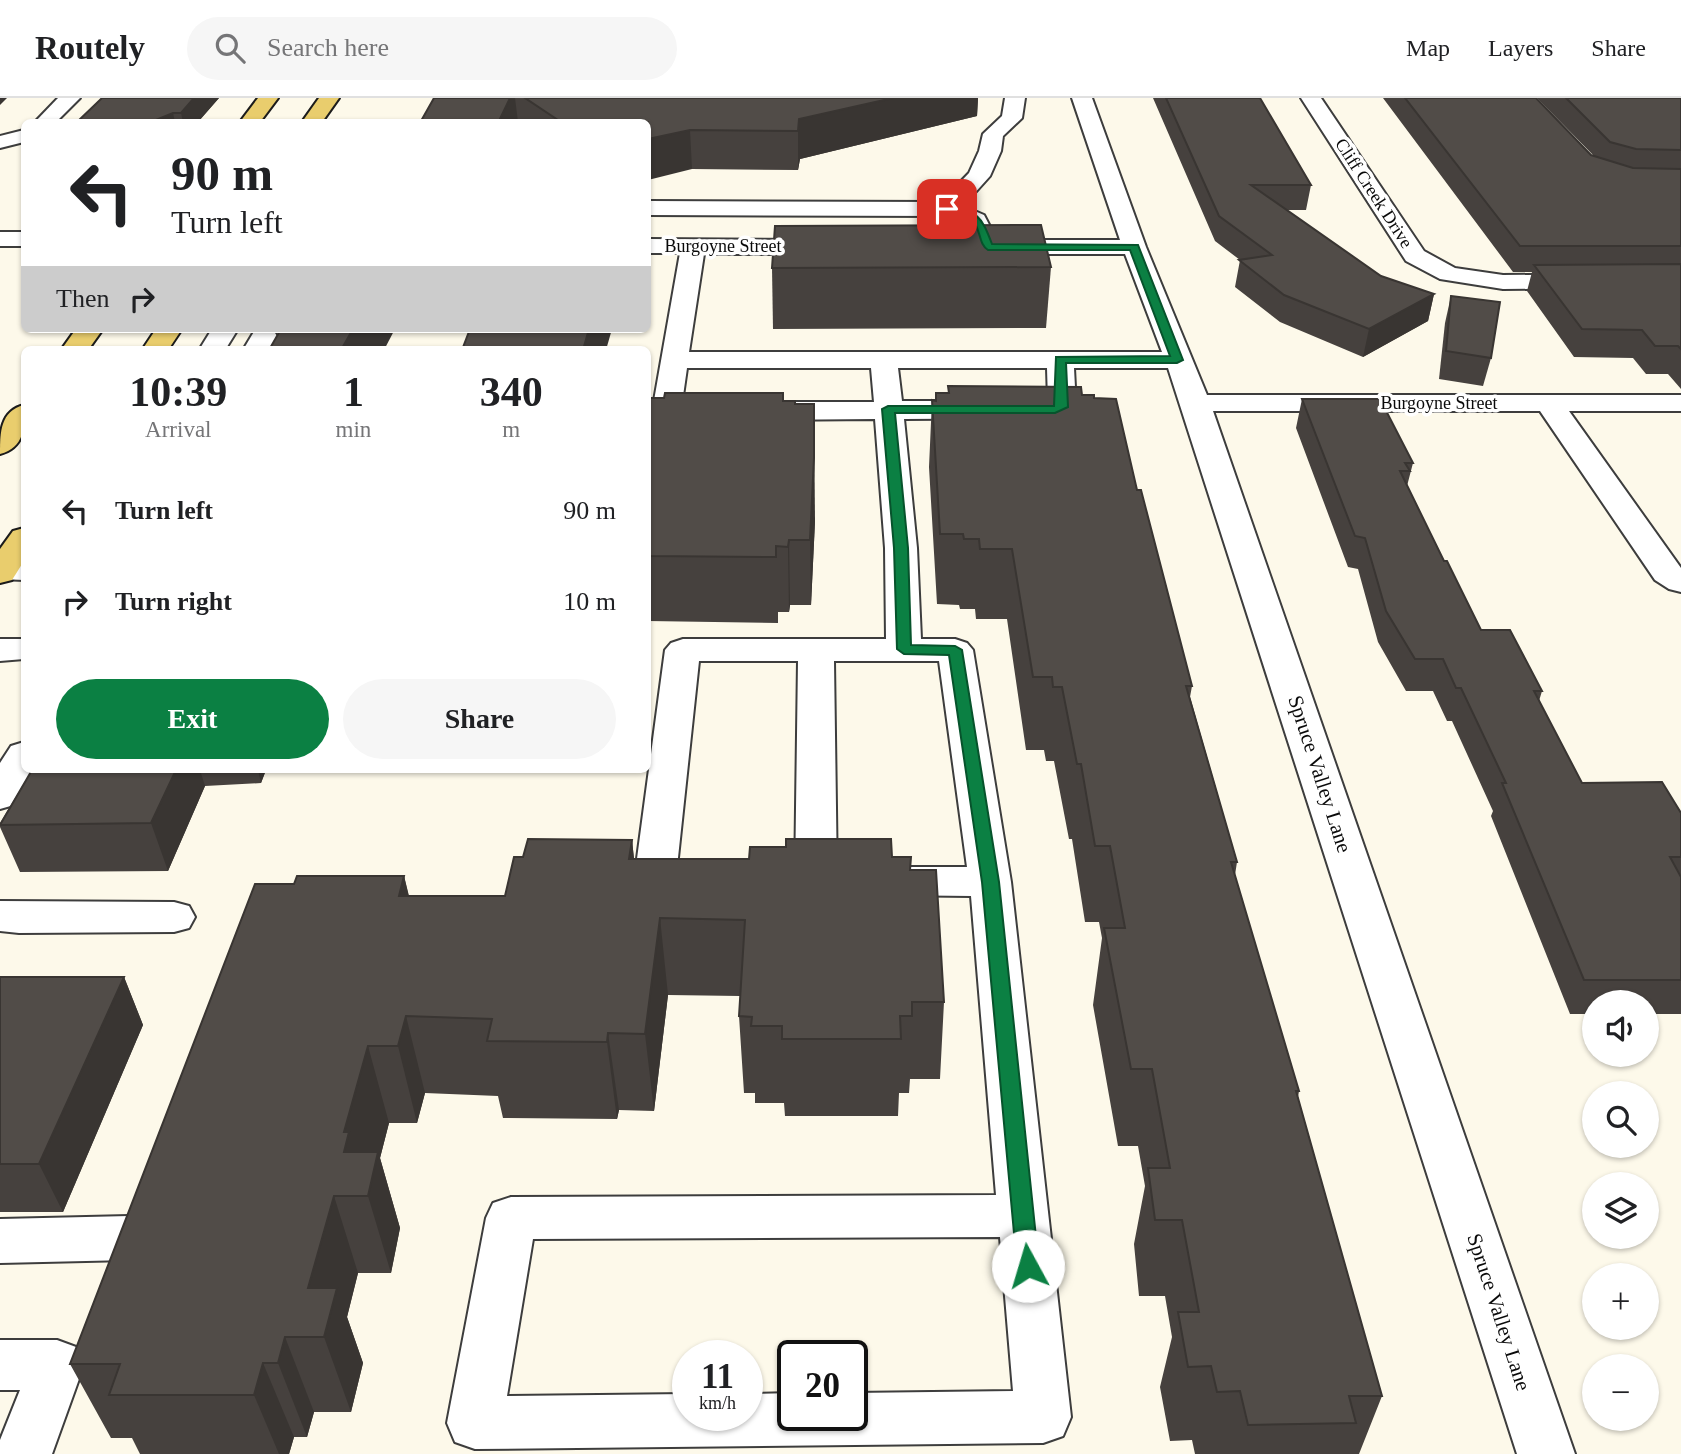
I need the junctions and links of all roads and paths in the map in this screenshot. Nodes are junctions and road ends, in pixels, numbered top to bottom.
1 (70, 98) edge
2 (268, 98) edge
3 (329, 98) edge
4 (1015, 98) edge
5 (1082, 98) edge
6 (1311, 98) edge
7 (48, 119) edge
8 (252, 119) edge
9 (314, 119) edge
10 (21, 137) edge
11 (0, 142) edge
12 (651, 208) edge
13 (947, 209) junction
14 (0, 239) edge
15 (21, 239) edge
16 (651, 246) edge
17 (693, 246) junction
18 (841, 247) edge
19 (962, 247) edge
20 (988, 247) junction
21 (1134, 247) junction
22 (0, 260) edge
23 (21, 260) edge
24 (1681, 281) edge
25 (674, 360) junction
26 (884, 360) junction
27 (1060, 360) junction
28 (1177, 360) junction
29 (1548, 402) junction
30 (1196, 403) junction
31 (1681, 403) edge
32 (888, 409) junction
33 (21, 418) edge
34 (0, 445) edge
35 (21, 545) edge
36 (9, 571) edge
37 (1681, 582) edge
38 (21, 649) edge
39 (816, 649) junction
40 (904, 649) junction
41 (0, 650) edge
42 (21, 759) edge
43 (0, 796) edge
44 (722, 881) edge
45 (776, 881) edge
46 (816, 881) junction
47 (990, 882) junction
48 (0, 916) edge
49 (174, 917) dead end
50 (1023, 1216) junction
51 (129, 1238) edge
52 (0, 1241) edge
53 (0, 1365) edge
54 (23, 1454) edge
55 (1546, 1454) edge

1 - 7 street
2 - 8 main road
3 - 9 main road
4 - 13 street
5 - 21 street, Spruce Valley Lane
6 - 24 street, Cliff Creek Drive
10 - 11 street
12 - 13 street
13 - 20 street
14 - 15 street
16 - 17 street, Burgoyne Street
17 - 18 street, Burgoyne Street
17 - 25 street
19 - 20 street
20 - 21 street
21 - 28 street, Spruce Valley Lane
22 - 23 street
25 - 26 street
25 - 32 street
26 - 27 street
26 - 32 street
27 - 28 street
27 - 32 street
28 - 30 street, Spruce Valley Lane
29 - 30 street, Burgoyne Street
29 - 31 street, Burgoyne Street
29 - 37 street
30 - 55 street, Spruce Valley Lane
32 - 40 street
33 - 34 main road
35 - 36 main road
38 - 41 street
39 - 40 street
39 - 44 street
39 - 46 street
40 - 47 street
42 - 43 street
45 - 46 street
46 - 47 street
47 - 50 street
48 - 49 street
50 - 50 street
51 - 52 street
53 - 54 street

